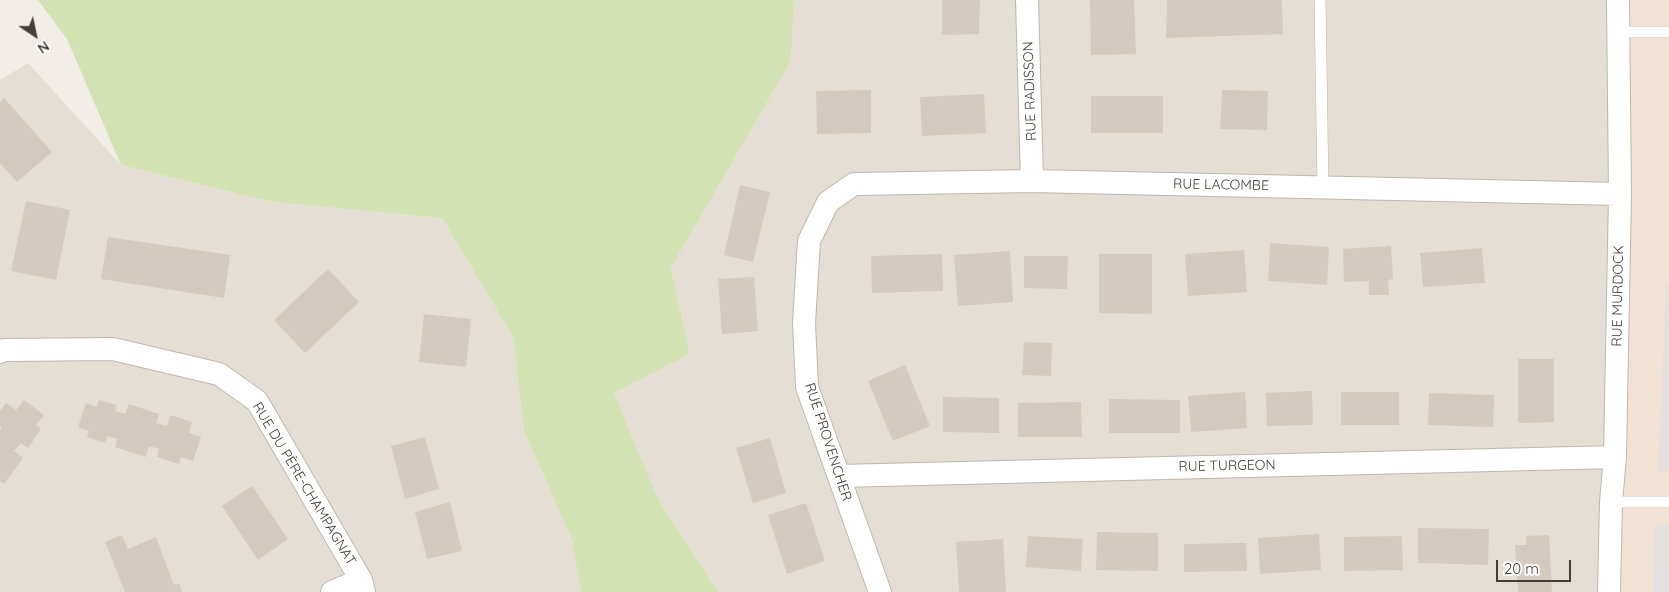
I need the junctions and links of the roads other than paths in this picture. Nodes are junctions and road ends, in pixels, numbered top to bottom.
1 (1027, 0) edge
2 (1320, 0) edge
3 (1618, 0) edge
4 (1618, 32) junction
5 (1669, 32) edge
6 (1032, 181) junction
7 (1323, 187) junction
8 (1620, 194) junction
9 (828, 202) joint
10 (0, 352) edge
11 (1615, 457) junction
12 (839, 476) junction
13 (1611, 502) junction
14 (1669, 502) edge
15 (363, 586) edge
16 (332, 592) edge
17 (880, 592) edge
18 (1610, 592) edge

1 - 6 street, RUE RADISSON
2 - 7 lane
3 - 4 street, RUE MURDOCK
4 - 5 lane
4 - 8 street, RUE MURDOCK
6 - 7 street, RUE LACOMBE
6 - 9 street, RUE LACOMBE
7 - 8 street, RUE LACOMBE
8 - 11 street, RUE MURDOCK
9 - 12 street, RUE PROVENCHER
10 - 15 street, RUE DU PÈRE-CHAMPAGNAT
11 - 12 street, RUE TURGEON
11 - 13 street, RUE MURDOCK
12 - 17 street, RUE PROVENCHER
13 - 14 lane
13 - 18 street, RUE MURDOCK
15 - 16 street

